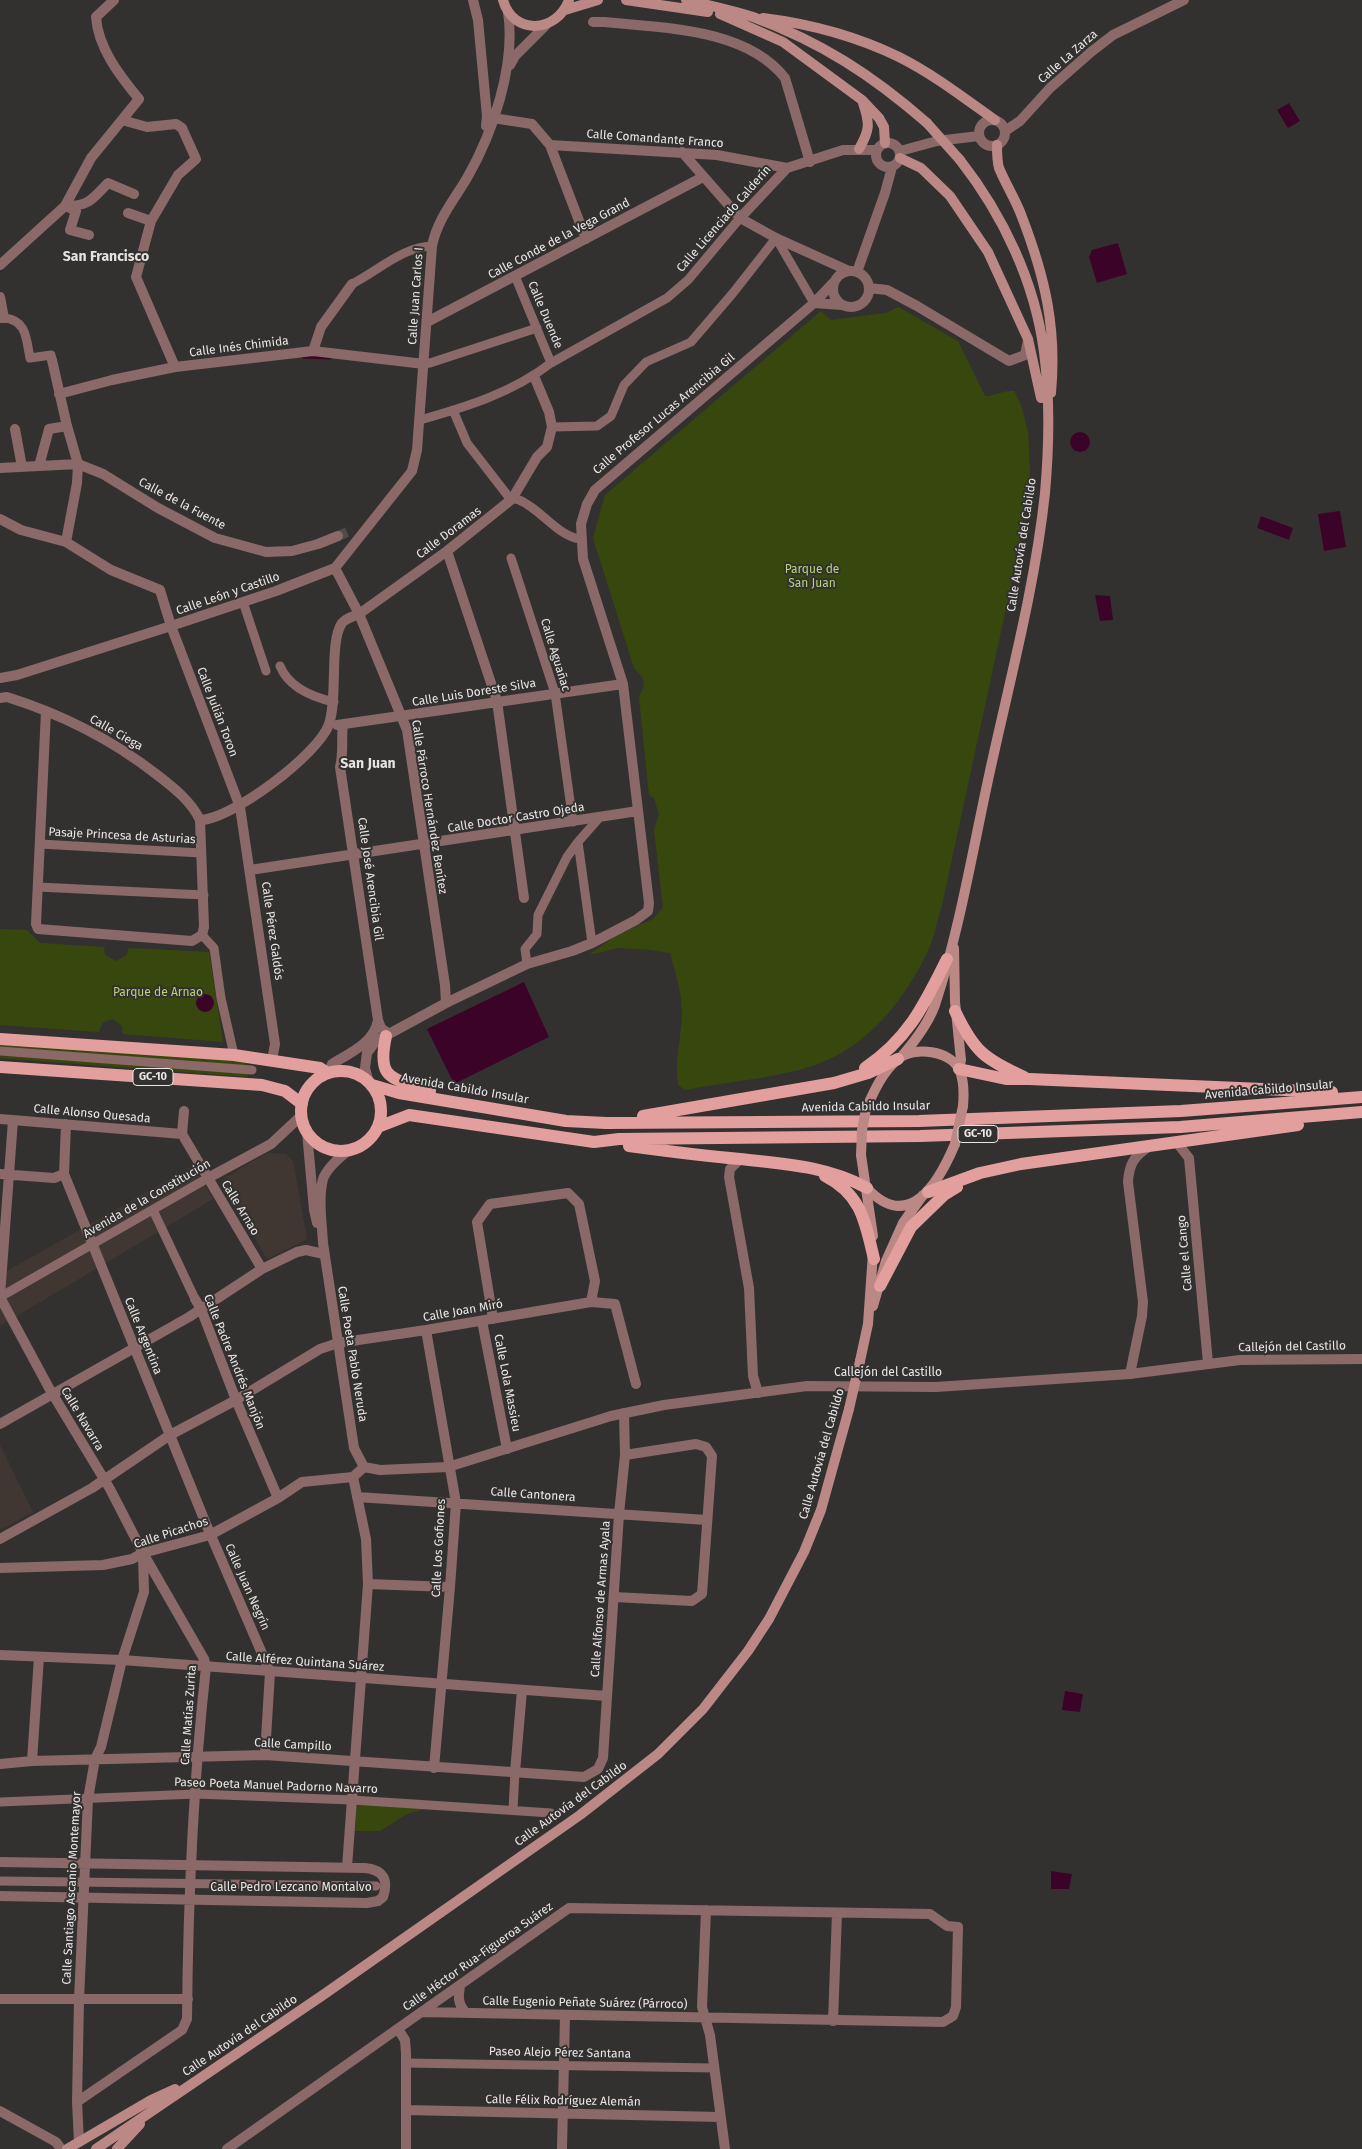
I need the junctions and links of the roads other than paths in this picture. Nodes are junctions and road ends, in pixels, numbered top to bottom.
1 (114, 0) edge
2 (473, 0) edge
3 (503, 0) edge
4 (598, 0) edge
5 (626, 0) edge
6 (686, 0) edge
7 (1184, 0) edge
8 (567, 5) edge
9 (508, 12) junction
10 (720, 14) junction
11 (752, 17) junction
12 (593, 22) dead end
13 (546, 24) junction
14 (777, 28) junction
15 (508, 68) junction
16 (862, 100) junction
17 (493, 118) junction
18 (122, 120) junction
19 (995, 120) junction
20 (1005, 131) junction
21 (980, 136) junction
22 (484, 142) junction
23 (550, 145) junction
24 (996, 145) junction
25 (881, 146) junction
26 (859, 149) junction
27 (682, 152) junction
28 (900, 155) junction
29 (810, 162) junction
30 (892, 167) junction
31 (787, 168) junction
32 (703, 177) junction
33 (134, 194) dead end
34 (66, 206) junction
35 (128, 214) dead end
36 (740, 218) junction
37 (151, 221) junction
38 (89, 235) dead end
39 (586, 238) junction
40 (776, 238) junction
41 (432, 246) junction
42 (0, 264) edge
43 (854, 271) junction
44 (515, 276) junction
45 (834, 282) junction
46 (352, 284) joint
47 (869, 288) junction
48 (0, 297) edge
49 (814, 304) junction
50 (842, 305) junction
51 (2, 318) edge
52 (427, 322) junction
53 (537, 328) junction
54 (1028, 339) junction
55 (313, 351) junction
56 (52, 360) joint
57 (424, 362) junction
58 (552, 363) junction
59 (174, 368) junction
60 (534, 376) junction
61 (59, 394) junction
62 (454, 410) junction
63 (420, 420) junction
64 (67, 426) junction
65 (552, 427) junction
66 (15, 429) dead end
67 (1048, 431) junction
68 (78, 464) junction
69 (39, 466) junction
70 (22, 467) junction
71 (0, 468) edge
72 (512, 500) junction
73 (0, 518) edge
74 (352, 530) tunnel mouth
75 (366, 530) junction
76 (338, 536) tunnel mouth
77 (582, 539) junction
78 (66, 542) junction
79 (447, 551) junction
80 (511, 558) dead end
81 (336, 568) junction
82 (243, 602) junction
83 (359, 614) junction
84 (171, 626) junction
85 (280, 666) dead end
86 (266, 671) dead end
87 (4, 678) edge
88 (623, 684) junction
89 (555, 693) junction
90 (4, 697) edge
91 (497, 701) junction
92 (334, 702) junction
93 (46, 711) junction
94 (402, 716) junction
95 (342, 724) junction
96 (329, 726) junction
97 (240, 806) junction
98 (638, 812) junction
99 (599, 818) junction
100 (200, 820) junction
101 (573, 822) junction
102 (514, 831) junction
103 (578, 842) junction
104 (40, 844) junction
105 (423, 845) junction
106 (201, 853) junction
107 (353, 855) junction
108 (250, 870) junction
109 (38, 887) junction
110 (204, 895) junction
111 (524, 898) dead end
112 (954, 934) junction
113 (202, 935) junction
114 (592, 943) junction
115 (947, 959) junction
116 (527, 964) junction
117 (446, 1003) junction
118 (955, 1010) junction
119 (378, 1020) junction
120 (388, 1035) junction
121 (0, 1038) edge
122 (0, 1051) edge
123 (234, 1055) junction
124 (900, 1058) junction
125 (272, 1060) junction
126 (0, 1066) edge
127 (959, 1069) junction
128 (252, 1070) dead end
129 (330, 1073) junction
130 (848, 1079) junction
131 (1029, 1079) junction
132 (371, 1084) junction
133 (1362, 1095) edge
134 (460, 1103) junction
135 (302, 1110) junction
136 (184, 1111) dead end
137 (1362, 1113) edge
138 (0, 1119) edge
139 (13, 1120) junction
140 (606, 1123) junction
141 (66, 1124) junction
142 (378, 1127) junction
143 (307, 1132) junction
144 (182, 1134) junction
145 (594, 1142) junction
146 (1178, 1144) junction
147 (1148, 1147) junction
148 (349, 1150) junction
149 (740, 1159) junction
150 (807, 1167) junction
151 (980, 1173) junction
152 (5, 1174) edge
153 (64, 1174) junction
154 (208, 1178) junction
155 (867, 1188) junction
156 (925, 1194) junction
157 (153, 1210) junction
158 (3, 1221) edge
159 (93, 1245) junction
160 (324, 1248) junction
161 (874, 1259) junction
162 (1, 1269) edge
163 (262, 1269) junction
164 (880, 1286) junction
165 (0, 1297) edge
166 (195, 1300) joint
167 (591, 1302) junction
168 (201, 1309) junction
169 (493, 1319) junction
170 (482, 1321) junction
171 (868, 1324) junction
172 (426, 1330) junction
173 (338, 1343) junction
174 (134, 1348) junction
175 (1362, 1359) edge
176 (1208, 1363) junction
177 (1130, 1374) junction
178 (636, 1384) dead end
179 (758, 1392) junction
180 (53, 1393) junction
181 (236, 1400) junction
182 (624, 1413) junction
183 (0, 1424) edge
184 (170, 1436) junction
185 (507, 1449) junction
186 (625, 1455) junction
187 (364, 1467) junction
188 (448, 1467) junction
189 (353, 1477) junction
190 (104, 1480) junction
191 (357, 1497) junction
192 (278, 1498) junction
193 (456, 1503) junction
194 (620, 1514) junction
195 (707, 1520) junction
196 (210, 1535) junction
197 (0, 1539) edge
198 (143, 1553) junction
199 (0, 1568) edge
200 (368, 1584) junction
201 (450, 1587) junction
202 (614, 1597) junction
203 (0, 1655) edge
204 (39, 1657) junction
205 (122, 1660) junction
206 (206, 1667) junction
207 (270, 1672) junction
208 (360, 1678) junction
209 (440, 1685) junction
210 (522, 1690) junction
211 (607, 1696) junction
212 (265, 1755) junction
213 (198, 1756) junction
214 (95, 1759) junction
215 (32, 1761) junction
216 (355, 1761) junction
217 (0, 1764) edge
218 (434, 1768) junction
219 (515, 1772) junction
220 (584, 1777) joint
221 (196, 1794) junction
222 (88, 1799) junction
223 (352, 1800) junction
224 (0, 1802) edge
225 (513, 1810) junction
226 (551, 1813) dead end
227 (0, 1862) edge
228 (85, 1863) junction
229 (191, 1865) junction
230 (347, 1867) junction
231 (0, 1881) edge
232 (84, 1882) junction
233 (191, 1882) junction
234 (376, 1886) dead end
235 (0, 1896) edge
236 (84, 1898) junction
237 (191, 1900) junction
238 (706, 1910) junction
239 (837, 1913) junction
240 (958, 1927) joint
241 (460, 1986) junction
242 (0, 1998) edge
243 (188, 1999) junction
244 (79, 2000) junction
245 (422, 2012) junction
246 (465, 2012) junction
247 (565, 2015) junction
248 (704, 2018) junction
249 (833, 2021) junction
250 (398, 2029) junction
251 (406, 2064) junction
252 (564, 2066) junction
253 (714, 2068) junction
254 (198, 2079) junction
255 (77, 2102) junction
256 (152, 2110) junction
257 (406, 2110) junction
258 (0, 2111) edge
259 (562, 2113) junction
260 (720, 2117) junction
261 (79, 2142) junction
262 (61, 2149) edge
263 (67, 2149) edge
264 (96, 2149) edge
265 (117, 2149) edge
266 (227, 2149) edge
267 (406, 2149) edge
268 (562, 2149) edge
269 (725, 2149) edge

1 - 18 street
2 - 22 street
3 - 9 main road
4 - 8 main road
5 - 10 main road, Calle Autovía del Cabildo
6 - 11 main road, Calle Autovía del Cabildo
7 - 20 street, Calle La Zarza
8 - 13 main road
9 - 13 main road
9 - 15 street
10 - 14 main road, Calle Autovía del Cabildo
10 - 16 main road
11 - 14 main road, Calle Autovía del Cabildo
11 - 19 main road
12 - 29 street
13 - 15 street
14 - 67 main road, Calle Autovía del Cabildo, bridge
15 - 17 street
16 - 25 main road
16 - 26 main road
17 - 22 street
17 - 23 street
18 - 34 street
18 - 37 street
19 - 20 street
19 - 21 street
20 - 24 street
21 - 24 street
21 - 28 street
22 - 41 street, Calle Juan Carlos I
23 - 27 street, Calle Comandante Franco
23 - 39 street
24 - 67 main road
25 - 26 street
25 - 28 street
25 - 30 street
26 - 29 street
27 - 31 street, Calle Comandante Franco
27 - 32 street
28 - 30 street
28 - 54 main road
29 - 31 street
30 - 43 street
31 - 36 street, Calle Licenciado Calderín
32 - 36 street
32 - 39 street, Calle Conde de la Vega Grand
33 - 34 street
34 - 38 street
34 - 42 street
35 - 37 street
36 - 40 street
36 - 58 street, Calle Licenciado Calderín
37 - 59 street
39 - 44 street, Calle Conde de la Vega Grand
40 - 43 street
40 - 49 street
40 - 65 street
41 - 46 street
41 - 52 street, Calle Juan Carlos I
43 - 45 street
43 - 47 street
44 - 52 street, Calle Conde de la Vega Grand
44 - 53 street, Calle Duende
45 - 49 street, Calle Profesor Lucas Arencibia Gil
45 - 50 street
46 - 55 street
47 - 50 street
47 - 54 street
48 - 51 street
49 - 50 street
49 - 77 street, Calle Profesor Lucas Arencibia Gil
51 - 56 street
52 - 57 street, Calle Juan Carlos I
53 - 57 street
53 - 58 street, Calle Duende
54 - 67 main road
55 - 57 street, Calle Inés Chimida
55 - 59 street, Calle Inés Chimida
56 - 61 street
57 - 63 street, Calle Juan Carlos I
58 - 60 street, Calle Licenciado Calderín
59 - 61 street, Calle Inés Chimida
60 - 62 street, Calle Licenciado Calderín
60 - 65 street
61 - 64 street
62 - 63 street, Calle Licenciado Calderín
62 - 72 street
63 - 75 street, Calle Juan Carlos I
64 - 68 street
64 - 69 street
65 - 72 street, Calle Doramas
66 - 70 street
67 - 112 main road, Calle Autovía del Cabildo
68 - 69 street
68 - 76 street, Calle de la Fuente
68 - 78 street
69 - 70 street
70 - 71 street
72 - 77 street
72 - 79 street, Calle Doramas
73 - 78 street
74 - 75 street
75 - 81 street
77 - 88 street, Calle Profesor Lucas Arencibia Gil
78 - 84 street, Calle Julián Toron
79 - 83 street, Calle Doramas
79 - 91 street
80 - 89 street, Calle Aguañac
81 - 82 street, Calle León y Castillo
81 - 83 street, Calle Párroco Hernández Benítez
82 - 84 street, Calle León y Castillo
82 - 86 street
83 - 92 street, Calle Doramas
83 - 94 street, Calle Párroco Hernández Benítez
84 - 87 street, Calle León y Castillo
84 - 97 street, Calle Julián Toron
85 - 92 street
87 - 90 street, Calle León y Castillo
88 - 89 street, Calle Luis Doreste Silva
88 - 98 street, Calle Profesor Lucas Arencibia Gil
89 - 91 street, Calle Luis Doreste Silva
89 - 101 street, Calle Aguañac
90 - 93 street, Calle Ciega
91 - 94 street, Calle Luis Doreste Silva
91 - 102 street
92 - 96 street, Calle Doramas
93 - 100 street, Calle Ciega
93 - 104 street
94 - 95 street, Calle Luis Doreste Silva
94 - 105 street, Calle Párroco Hernández Benítez
95 - 96 street, Calle Luis Doreste Silva
95 - 107 street, Calle José Arencibia Gil
96 - 97 street
97 - 100 street
97 - 108 street, Calle Pérez Galdós
98 - 99 street, Calle Doctor Castro Ojeda
98 - 114 street, Calle Profesor Lucas Arencibia Gil
99 - 101 street, Calle Doctor Castro Ojeda
99 - 103 street
100 - 106 street
101 - 102 street, Calle Doctor Castro Ojeda
102 - 105 street, Calle Doctor Castro Ojeda
102 - 111 street
103 - 114 street
103 - 116 street
104 - 106 street, Pasaje Princesa de Asturias
104 - 109 street
105 - 107 street, Calle Doctor Castro Ojeda
105 - 117 street, Calle Párroco Hernández Benítez
106 - 110 street
107 - 108 street, Calle Doctor Castro Ojeda
107 - 119 street, Calle José Arencibia Gil
108 - 125 street, Calle Pérez Galdós
109 - 110 street
109 - 113 street
110 - 113 street
112 - 115 main road, Calle Autovía del Cabildo
112 - 118 main road, Calle Autovía del Cabildo
113 - 123 street
114 - 116 street
115 - 124 main road, Calle Autovía del Cabildo
115 - 130 main road
116 - 117 street
117 - 120 street
118 - 127 main road, Calle Autovía del Cabildo
118 - 131 main road
119 - 120 street, Calle José Arencibia Gil
119 - 129 street
120 - 132 street
120 - 134 main road
121 - 123 main road, GC-10
122 - 128 street
123 - 125 main road, GC-10
124 - 127 main road
124 - 130 main road
124 - 155 main road, bridge
125 - 129 main road, GC-10
126 - 135 main road, GC-10
127 - 131 main road
127 - 156 main road, bridge
129 - 132 main road, GC-10
129 - 135 main road
130 - 140 main road
131 - 133 main road
132 - 134 main road, Avenida Cabildo Insular / GC-10
132 - 142 main road
133 - 140 main road, Avenida Cabildo Insular / GC-10
134 - 140 main road, Avenida Cabildo Insular / GC-10
135 - 143 main road
135 - 154 street, Avenida de la Constitución
136 - 144 street
137 - 145 main road, GC-10
137 - 146 main road
138 - 139 street, Calle Alonso Quesada
139 - 141 street, Calle Alonso Quesada
139 - 152 street
141 - 144 street, Calle Alonso Quesada
141 - 153 street
142 - 145 main road, GC-10
142 - 148 main road, GC-10
143 - 148 main road
143 - 160 street, Calle Poeta Pablo Neruda
144 - 154 street, Calle Arnao
145 - 149 main road
146 - 147 main road
146 - 176 street, Calle el Cango
147 - 151 main road
147 - 177 street
148 - 160 street, Calle Poeta Pablo Neruda
149 - 150 main road
149 - 179 street
150 - 155 main road
150 - 161 main road
151 - 156 main road
151 - 164 main road
152 - 153 street
152 - 158 street
153 - 159 street, Calle Argentina
154 - 157 street, Avenida de la Constitución
154 - 163 street, Calle Arnao
155 - 156 main road
155 - 161 main road, Calle Autovía del Cabildo
156 - 164 main road, Calle Autovía del Cabildo
157 - 159 street, Avenida de la Constitución
157 - 166 street, Calle Padre Andrés Manjón
158 - 162 street
159 - 165 street, Avenida de la Constitución
159 - 174 street, Calle Argentina
160 - 163 street
160 - 173 street, Calle Poeta Pablo Neruda
161 - 171 main road, Calle Autovía del Cabildo
162 - 165 street
163 - 168 street
164 - 171 main road, Calle Autovía del Cabildo
165 - 180 street, Calle Navarra
166 - 168 street, Calle Padre Andrés Manjón
167 - 169 street, Calle Joan Miró
167 - 169 street
167 - 178 street, Calle Joan Miró
168 - 174 street
168 - 181 street, Calle Padre Andrés Manjón
169 - 170 street, Calle Joan Miró
170 - 172 street, Calle Joan Miró
170 - 185 street, Calle Lola Massieu
171 - 254 main road, Calle Autovía del Cabildo, bridge
172 - 173 street, Calle Joan Miró
172 - 188 street, Calle Los Gofiones
173 - 181 street, Calle Joan Miró
173 - 187 street, Calle Poeta Pablo Neruda
174 - 180 street
174 - 184 street, Calle Argentina
175 - 176 street, Callejón del Castillo
176 - 177 street, Callejón del Castillo
177 - 179 street, Callejón del Castillo
179 - 182 street, Callejón del Castillo
180 - 183 street
180 - 190 street, Calle Navarra
181 - 184 street, Calle Joan Miró
181 - 192 street, Calle Padre Andrés Manjón
182 - 185 street, Callejón del Castillo
182 - 186 street, Calle Alfonso de Armas Ayala
184 - 190 street, Calle Joan Miró
184 - 196 street, Calle Juan Negrín
185 - 188 street, Callejón del Castillo
186 - 194 street, Calle Alfonso de Armas Ayala
186 - 195 street
187 - 188 street, Callejón del Castillo
187 - 189 street
188 - 193 street, Calle Los Gofiones
189 - 191 street
189 - 192 street, Calle Picachos
190 - 197 street, Calle Joan Miró
190 - 198 street, Calle Navarra
191 - 193 street, Calle Cantonera
191 - 200 street
192 - 196 street, Calle Picachos
193 - 194 street, Calle Cantonera
193 - 201 street, Calle Los Gofiones
194 - 195 street, Calle Cantonera
194 - 202 street, Calle Alfonso de Armas Ayala
195 - 202 street
196 - 198 street, Calle Picachos
196 - 207 street, Calle Juan Negrín
198 - 199 street, Calle Picachos
198 - 205 street, Calle Santiago Ascanio Montemayor
198 - 206 street, Calle Matías Zurita
200 - 201 street
200 - 208 street
201 - 209 street, Calle Los Gofiones
202 - 211 street, Calle Alfonso de Armas Ayala
203 - 204 street, Calle Alférez Quintana Suárez
204 - 205 street, Calle Alférez Quintana Suárez
204 - 215 street
205 - 206 street, Calle Alférez Quintana Suárez
205 - 214 street, Calle Santiago Ascanio Montemayor
206 - 207 street, Calle Alférez Quintana Suárez
206 - 213 street, Calle Matías Zurita
207 - 208 street, Calle Alférez Quintana Suárez
207 - 212 street, Calle Juan Negrín
208 - 209 street, Calle Alférez Quintana Suárez
208 - 216 street
209 - 210 street, Calle Alférez Quintana Suárez
209 - 218 street, Calle Los Gofiones
210 - 211 street, Calle Alférez Quintana Suárez
210 - 219 street
211 - 220 street, Calle Alfonso de Armas Ayala
212 - 213 street, Calle Campillo
212 - 216 street, Calle Campillo
213 - 214 street, Calle Campillo
213 - 221 street, Calle Matías Zurita
214 - 215 street, Calle Campillo
214 - 222 street, Calle Santiago Ascanio Montemayor
215 - 217 street, Calle Campillo
216 - 218 street, Calle Campillo
216 - 223 street
218 - 219 street, Calle Campillo
219 - 220 street, Calle Campillo
219 - 225 street
221 - 222 street, Paseo Poeta Manuel Padorno Navarro
221 - 223 street, Paseo Poeta Manuel Padorno Navarro
221 - 229 street, Calle Matías Zurita
222 - 224 street, Paseo Poeta Manuel Padorno Navarro
222 - 228 street, Calle Santiago Ascanio Montemayor
223 - 225 street, Paseo Poeta Manuel Padorno Navarro
223 - 230 street
225 - 226 street, Paseo Poeta Manuel Padorno Navarro
227 - 228 street, Calle Pedro Lezcano Montalvo
228 - 229 street, Calle Pedro Lezcano Montalvo
228 - 232 street, Calle Santiago Ascanio Montemayor
229 - 230 street, Calle Pedro Lezcano Montalvo
229 - 233 street, Calle Matías Zurita
230 - 237 street, Calle Pedro Lezcano Montalvo
231 - 232 street
232 - 233 street
232 - 236 street, Calle Santiago Ascanio Montemayor
233 - 234 street
233 - 237 street, Calle Matías Zurita
235 - 236 street, Calle Pedro Lezcano Montalvo
236 - 237 street, Calle Pedro Lezcano Montalvo
236 - 244 street, Calle Santiago Ascanio Montemayor
237 - 243 street, Calle Matías Zurita
238 - 239 street, Calle Héctor Rua-Figueroa Suárez
238 - 241 street, Calle Héctor Rua-Figueroa Suárez
238 - 248 street
239 - 240 street, Calle Héctor Rua-Figueroa Suárez
239 - 249 street
240 - 249 street, Calle Eugenio Peñate Suárez (Párroco)
241 - 245 street, Calle Héctor Rua-Figueroa Suárez
241 - 246 street, Calle Eugenio Peñate Suárez (Párroco)
242 - 244 street
243 - 244 street
243 - 255 street, Calle Matías Zurita
244 - 255 street, Calle Santiago Ascanio Montemayor
245 - 246 street, Calle Eugenio Peñate Suárez (Párroco)
245 - 250 street, Calle Héctor Rua-Figueroa Suárez
246 - 247 street, Calle Eugenio Peñate Suárez (Párroco)
247 - 248 street, Calle Eugenio Peñate Suárez (Párroco)
247 - 252 street
248 - 249 street, Calle Eugenio Peñate Suárez (Párroco)
248 - 253 street
250 - 251 street
250 - 266 street, Calle Héctor Rua-Figueroa Suárez
251 - 252 street, Paseo Alejo Pérez Santana
251 - 257 street
252 - 253 street, Paseo Alejo Pérez Santana
252 - 259 street
253 - 260 street
254 - 256 main road, Calle Autovía del Cabildo
254 - 261 main road
255 - 261 street, Calle Santiago Ascanio Montemayor
256 - 264 main road, Calle Autovía del Cabildo
256 - 265 main road
257 - 259 street, Calle Félix Rodríguez Alemán
257 - 267 street
258 - 262 street
259 - 260 street, Calle Félix Rodríguez Alemán
259 - 268 street
260 - 269 street
261 - 263 main road

